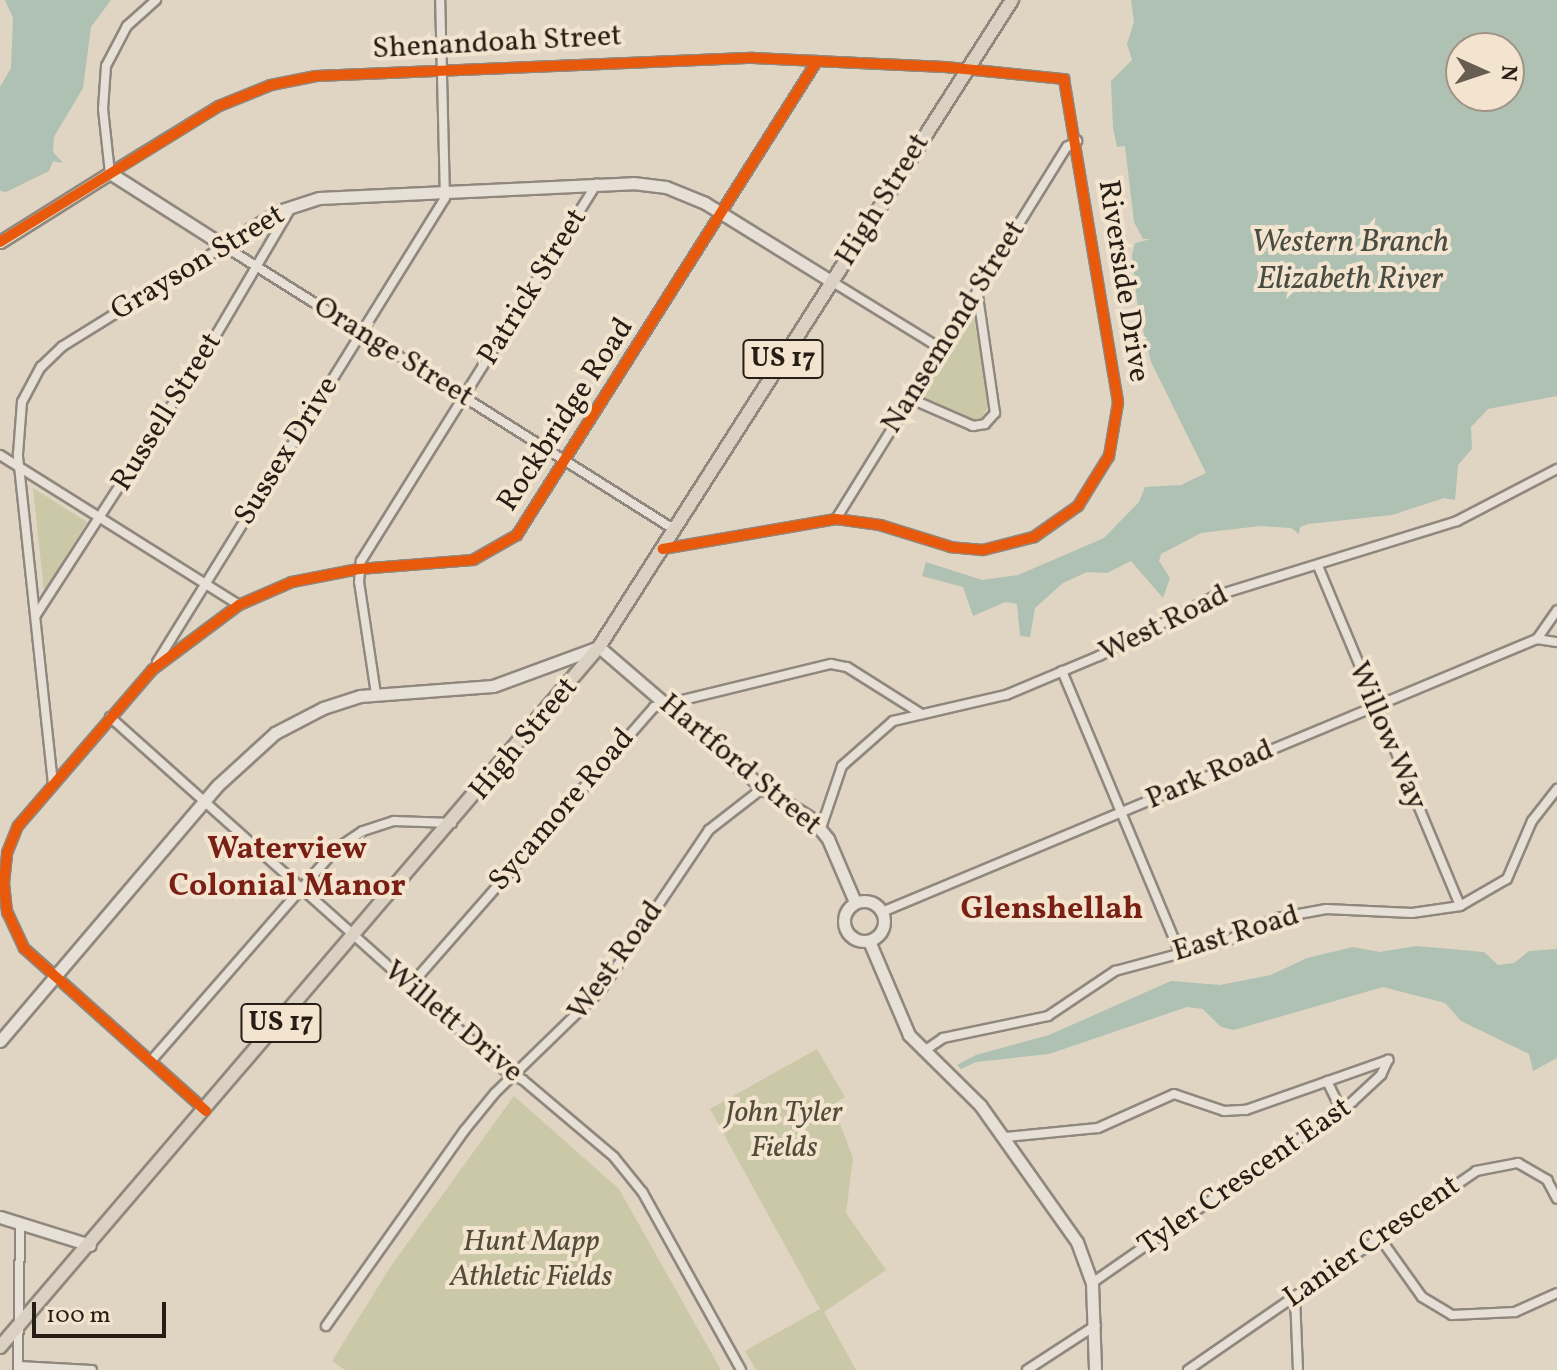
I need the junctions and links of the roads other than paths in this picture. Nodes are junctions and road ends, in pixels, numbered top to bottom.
1 (156, 0) edge
2 (440, 0) edge
3 (1004, 0) edge
4 (1012, 0) edge
5 (817, 61) junction
6 (444, 70) junction
7 (965, 70) junction
8 (1039, 75) joint
9 (1077, 141) junction
10 (110, 173) junction
11 (597, 184) junction
12 (447, 191) junction
13 (292, 205) junction
14 (723, 213) junction
15 (0, 242) edge
16 (224, 246) junction
17 (258, 267) junction
18 (831, 281) junction
19 (977, 289) junction
20 (361, 331) junction
21 (940, 348) junction
22 (464, 397) junction
23 (909, 398) junction
24 (0, 455) edge
25 (567, 462) junction
26 (20, 468) junction
27 (1557, 469) edge
28 (101, 519) junction
29 (836, 519) junction
30 (675, 530) junction
31 (663, 549) junction
32 (1318, 566) junction
33 (359, 569) junction
34 (204, 584) junction
35 (239, 605) junction
36 (1557, 610) edge
37 (36, 615) junction
38 (1537, 639) junction
39 (1557, 642) edge
40 (599, 647) junction
41 (152, 670) junction
42 (1062, 671) junction
43 (376, 694) junction
44 (664, 702) junction
45 (1374, 706) junction
46 (921, 713) junction
47 (110, 717) junction
48 (53, 784) junction
49 (763, 788) junction
50 (1557, 789) edge
51 (204, 801) junction
52 (1120, 813) junction
53 (452, 823) junction
54 (821, 828) junction
55 (302, 886) junction
56 (855, 902) junction
57 (1460, 906) junction
58 (882, 912) junction
59 (357, 936) junction
60 (869, 941) junction
61 (1180, 953) junction
62 (53, 978) junction
63 (409, 987) junction
64 (0, 1041) edge
65 (924, 1051) junction
66 (151, 1061) junction
67 (512, 1076) junction
68 (1327, 1081) junction
69 (1341, 1110) junction
70 (206, 1111) junction
71 (1006, 1137) junction
72 (1557, 1199) edge
73 (0, 1217) edge
74 (20, 1223) junction
75 (1380, 1238) junction
76 (90, 1245) junction
77 (1092, 1283) junction
78 (1557, 1293) edge
79 (1295, 1296) junction
80 (1096, 1325) junction
81 (326, 1326) dead end
82 (18, 1327) junction
83 (0, 1347) edge
84 (18, 1368) edge
85 (1193, 1368) edge
86 (92, 1370) edge
87 (741, 1370) edge
88 (1027, 1370) edge
89 (1095, 1370) edge
90 (1298, 1370) edge

1 - 10 street
2 - 6 street
3 - 7 main road, US 17
4 - 7 main road, US 17
5 - 6 street, Shenandoah Street
5 - 7 street, Shenandoah Street
5 - 14 street, Rockbridge Road
6 - 10 street, Shenandoah Street
6 - 12 street
7 - 8 street, Shenandoah Street
7 - 18 main road, High Street / US 17
8 - 9 street, Riverside Drive
9 - 19 street, Nansemond Street
9 - 29 street, Riverside Drive
10 - 15 street, Shenandoah Street
10 - 16 street, Orange Street
11 - 12 street, Grayson Street
11 - 14 street, Grayson Street
11 - 22 street, Patrick Street
12 - 13 street, Grayson Street
12 - 20 street, Sussex Drive
13 - 16 street, Grayson Street
13 - 17 street, Russell Street
14 - 18 street, Grayson Street
14 - 25 street, Rockbridge Road
16 - 17 street, Orange Street
16 - 26 street, Grayson Street
17 - 20 street, Orange Street
17 - 28 street, Russell Street
18 - 21 street, Grayson Street
18 - 30 main road, High Street / US 17
19 - 21 street, Nansemond Street
19 - 23 street
20 - 22 street, Orange Street
20 - 34 street, Sussex Drive
21 - 23 street, Nansemond Street
22 - 25 street, Orange Street
22 - 33 street, Patrick Street
23 - 29 street, Nansemond Street
24 - 26 street
25 - 30 street, Orange Street
25 - 33 street, Rockbridge Road
26 - 28 street
26 - 37 street, Grayson Street
27 - 32 street, West Road
28 - 34 street
28 - 37 street, Russell Street
29 - 31 street, Riverside Drive
30 - 31 main road, High Street / US 17
31 - 40 main road, High Street / US 17
32 - 42 street, West Road
32 - 45 street, Willow Way
33 - 35 street, Rockbridge Road
33 - 43 street
34 - 35 street
34 - 41 street, Sussex Drive
35 - 41 street, Rockbridge Road
36 - 38 street
37 - 48 street, Grayson Street
38 - 39 street
38 - 45 street, Park Road
40 - 43 street
40 - 44 street, Hartford Street
40 - 53 main road, High Street / US 17
41 - 47 street, Rockbridge Road
42 - 46 street, West Road
42 - 52 street
43 - 51 street
44 - 46 street, Sycamore Road
44 - 49 street, Hartford Street
44 - 63 street, Sycamore Road
45 - 52 street, Park Road
45 - 57 street, Willow Way
46 - 54 street, West Road
47 - 48 street, Rockbridge Road
47 - 51 street, Willett Drive
48 - 62 street, Rockbridge Road
49 - 54 street, Hartford Street
49 - 67 street, West Road
50 - 57 street, East Road
51 - 55 street, Willett Drive
51 - 62 street
52 - 58 street, Park Road
52 - 61 street
53 - 55 street
53 - 59 main road, High Street / US 17
54 - 56 street, Hartford Street
55 - 59 street, Willett Drive
55 - 66 street
56 - 58 street
56 - 60 street
57 - 61 street, East Road
58 - 60 street
59 - 63 street, Willett Drive
59 - 70 main road, High Street / US 17
60 - 65 street
61 - 65 street, East Road
62 - 64 street
62 - 66 street, Rockbridge Road
63 - 67 street, Willett Drive
65 - 71 street
66 - 70 street, Rockbridge Road
67 - 81 street, West Road
67 - 87 street, Willett Drive
68 - 69 street
68 - 69 street, Tyler Crescent East
68 - 71 street
69 - 77 street, Tyler Crescent East
70 - 76 main road, High Street / US 17
71 - 77 street
72 - 75 street, Lanier Crescent
73 - 74 street
74 - 76 street
74 - 82 street
75 - 78 street
75 - 79 street, Lanier Crescent
76 - 82 main road, High Street / US 17
77 - 80 street
79 - 85 street, Lanier Crescent
79 - 90 street
80 - 88 street
80 - 89 street
82 - 83 main road, High Street / US 17
82 - 84 street
84 - 86 street

